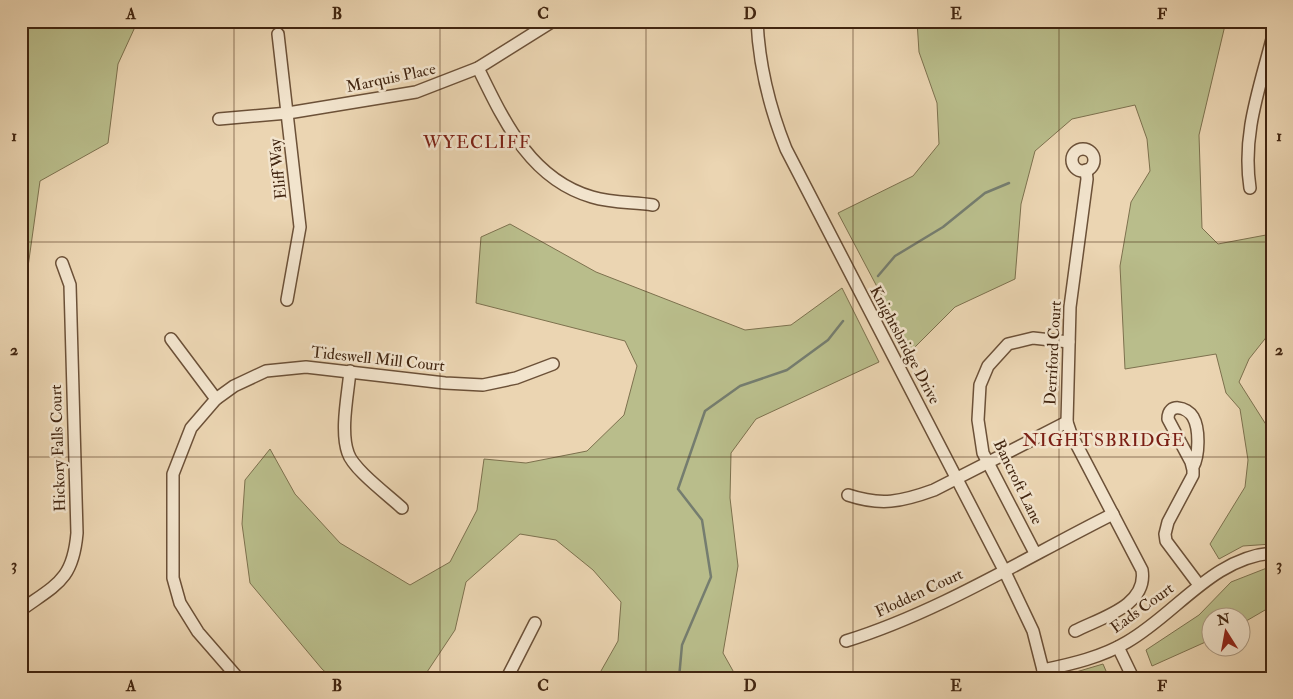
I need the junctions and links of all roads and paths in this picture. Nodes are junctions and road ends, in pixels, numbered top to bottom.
1 (757, 21) edge
2 (547, 23) edge
3 (278, 34) dead end
4 (1272, 39) edge
5 (478, 68) junction
6 (288, 112) junction
7 (219, 119) dead end
8 (1086, 170) dead end
9 (1250, 188) dead end
10 (653, 205) dead end
11 (62, 263) dead end
12 (287, 300) dead end
13 (171, 339) dead end
14 (1069, 342) junction
15 (553, 364) dead end
16 (350, 371) junction
17 (216, 399) junction
18 (1067, 422) junction
19 (988, 462) junction
20 (1193, 467) junction
21 (956, 478) junction
22 (848, 495) dead end
23 (402, 508) dead end
24 (1113, 514) junction
25 (1035, 553) junction
26 (1272, 553) edge
27 (1004, 570) junction
28 (1199, 585) junction
29 (21, 610) edge
30 (535, 623) dead end
31 (1075, 631) dead end
32 (846, 642) dead end
33 (1118, 646) junction
34 (1044, 674) edge
35 (238, 678) edge
36 (507, 678) edge
37 (1133, 678) edge

1 - 21 street, Knightsbridge Drive
2 - 5 street, Marquis Place
3 - 6 street, Eliff Way
4 - 9 street
5 - 6 street, Marquis Place
5 - 10 street
6 - 7 street, Marquis Place
6 - 12 street, Eliff Way
8 - 14 street, Derriford Court
11 - 29 street, Hickory Falls Court
13 - 17 street
14 - 18 street, Derriford Court
14 - 19 street, Bancroft Lane
15 - 16 street, Tideswell Mill Court
16 - 17 street, Tideswell Mill Court
16 - 23 street
17 - 35 street, Tideswell Mill Court
18 - 19 street
18 - 24 street, Derriford Court
19 - 21 street
19 - 25 street, Bancroft Lane
20 - 20 street
20 - 28 street
21 - 22 street
21 - 27 street, Knightsbridge Drive
24 - 25 street, Flodden Court
24 - 31 street, Derriford Court
25 - 27 street, Flodden Court
26 - 28 street, Eads Court
27 - 32 street, Flodden Court
27 - 34 street, Knightsbridge Drive
28 - 33 street, Eads Court
30 - 36 street
33 - 34 street, Eads Court
33 - 37 street

